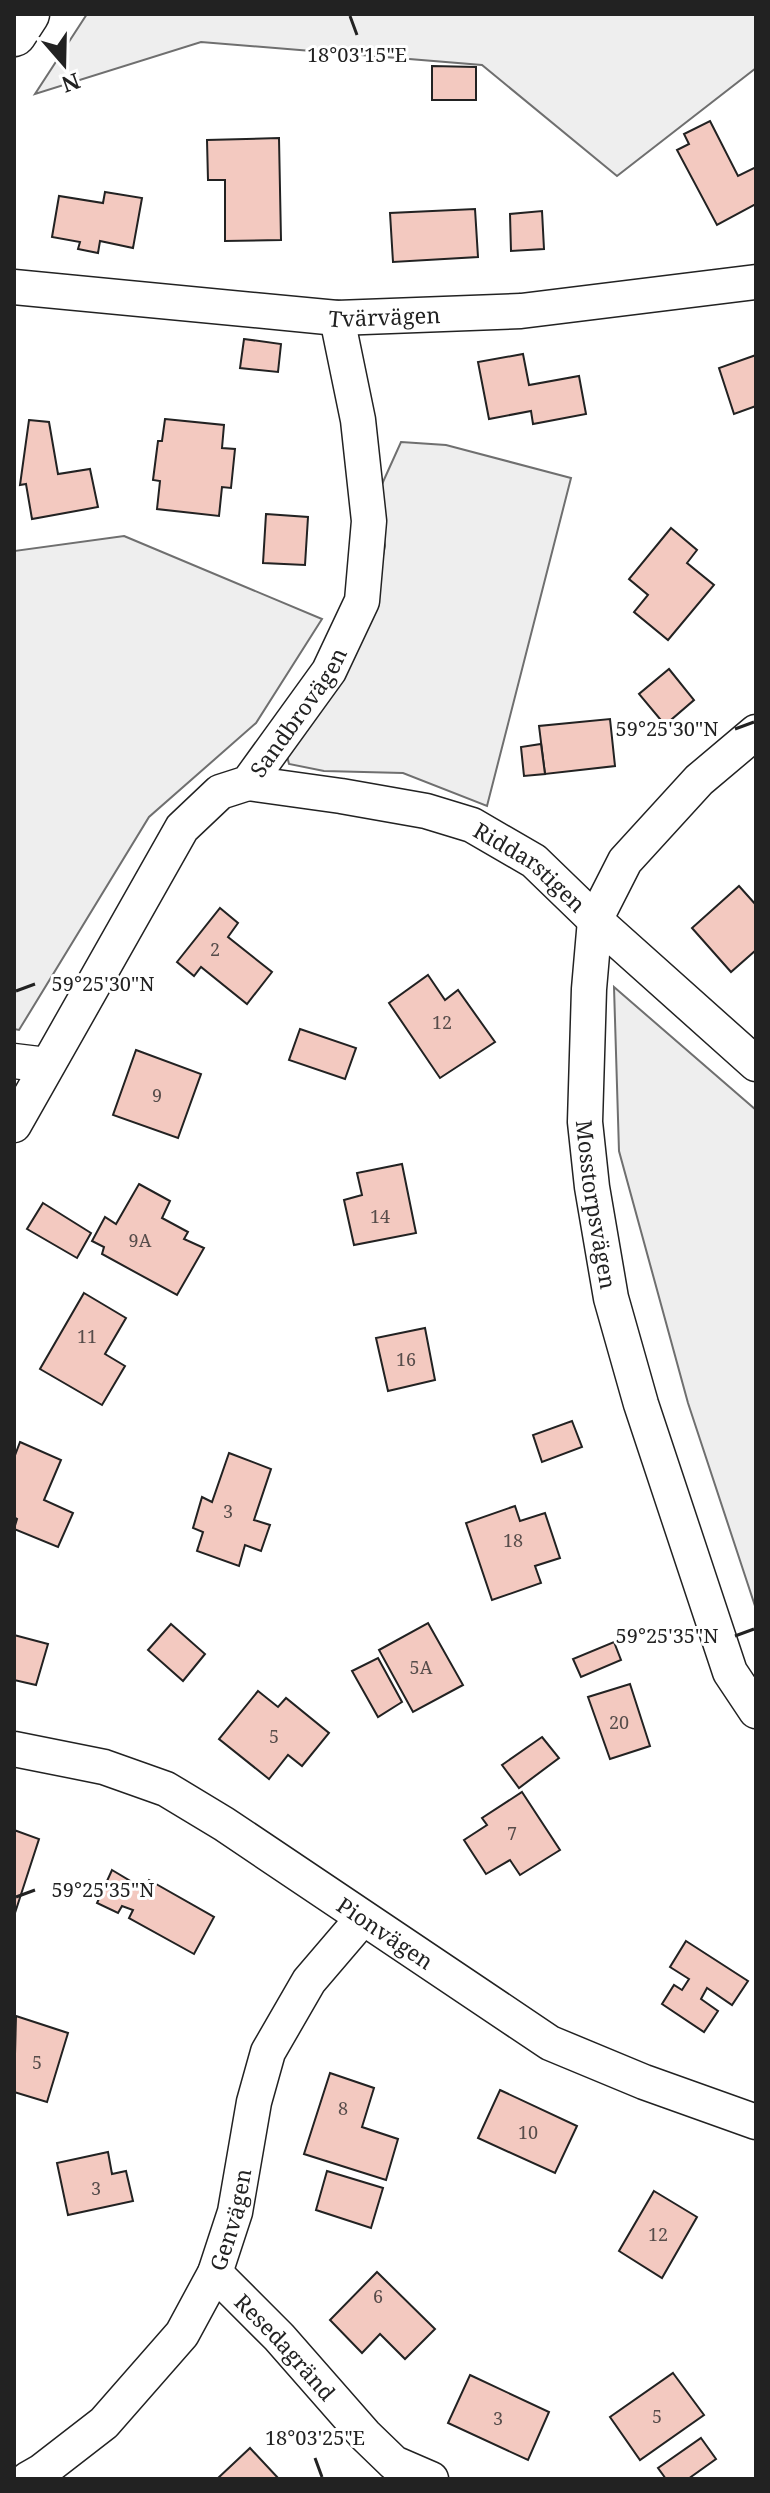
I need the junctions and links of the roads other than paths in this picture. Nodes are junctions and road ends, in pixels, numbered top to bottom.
1 (27, 14) edge
2 (14, 34) edge
3 (756, 282) edge
4 (14, 287) edge
5 (337, 318) junction
6 (756, 732) edge
7 (248, 783) junction
8 (595, 920) junction
9 (30, 1063) edge
10 (756, 1064) edge
11 (14, 1125) edge
12 (756, 1711) edge
13 (14, 1749) edge
14 (362, 1919) junction
15 (756, 2122) edge
16 (215, 2273) junction
17 (28, 2479) edge
18 (431, 2479) edge

1 - 2 highway
3 - 5 street, Tvärvägen
4 - 5 street, Tvärvägen
5 - 7 street, Sandbrovägen
6 - 8 street, Mosstorpsvägen
7 - 8 street, Riddarstigen
7 - 9 street, Sandbrovägen
8 - 10 street, Riddarstigen
8 - 12 street, Mosstorpsvägen
9 - 11 street, Sandbrovägen
13 - 14 street, Pionvägen
14 - 15 street, Pionvägen
14 - 16 street, Genvägen
16 - 17 street, Genvägen
16 - 18 street, Resedagränd

